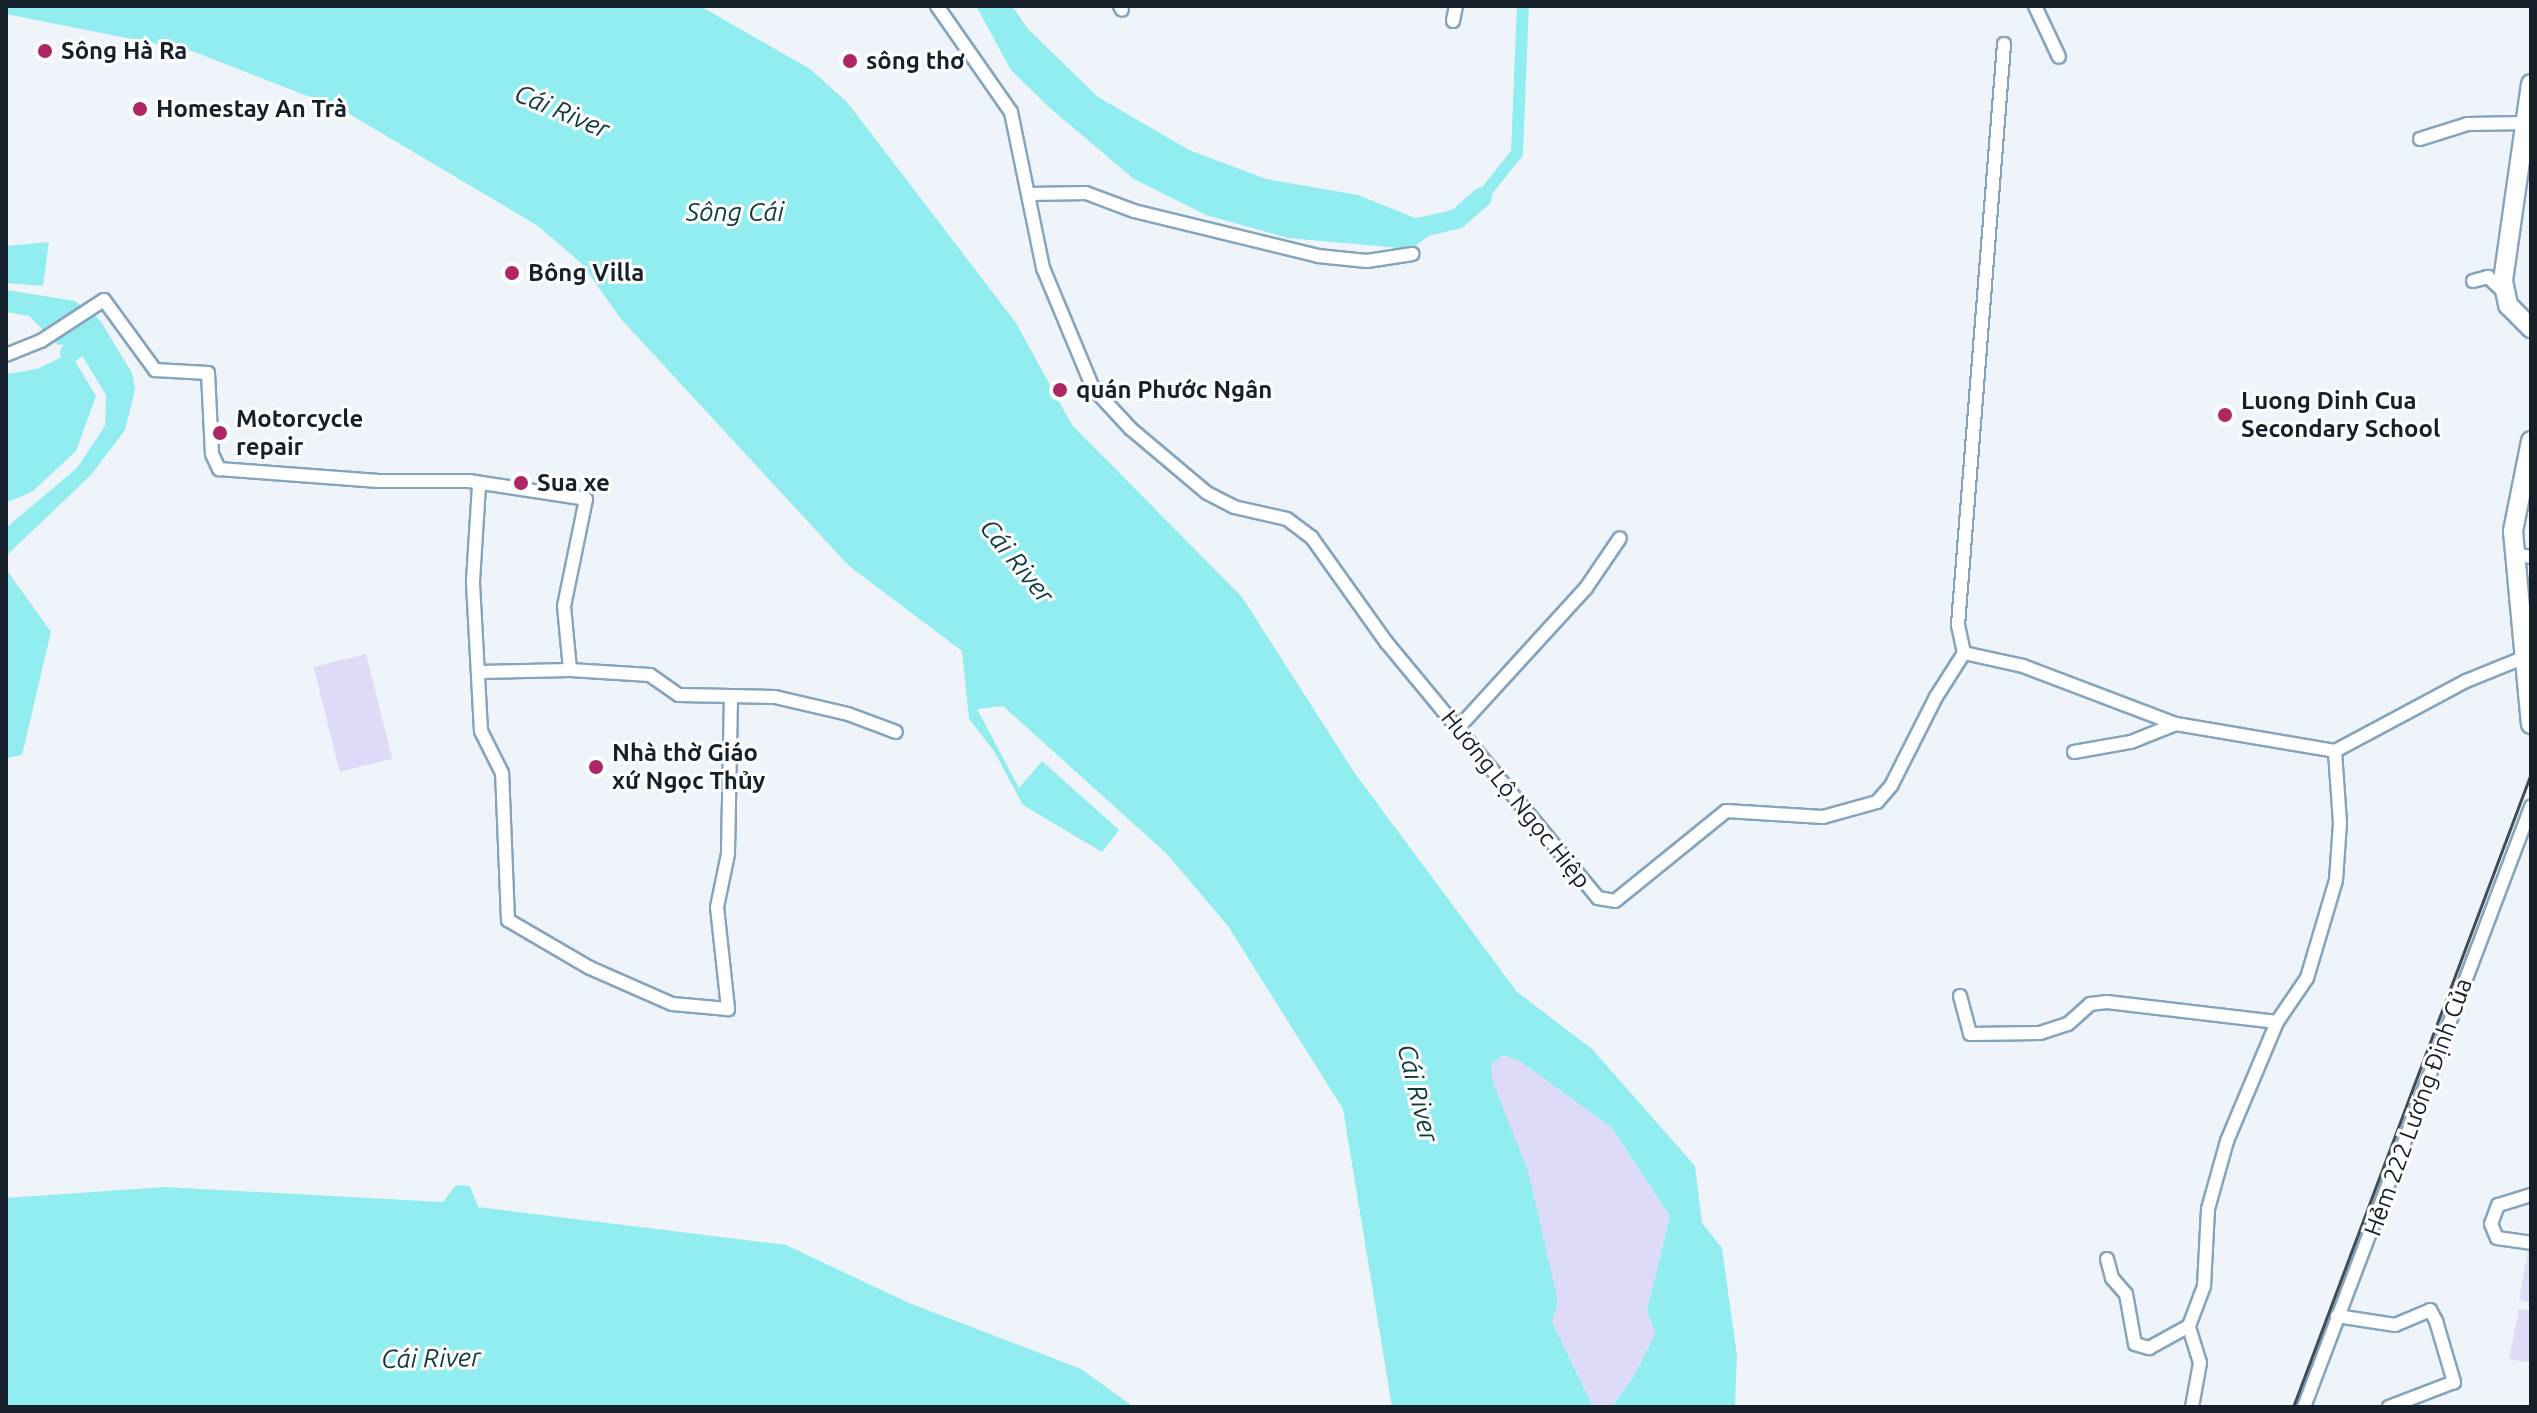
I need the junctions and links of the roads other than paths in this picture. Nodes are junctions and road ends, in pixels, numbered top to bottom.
1 (937, 6) edge
2 (1456, 6) edge
3 (2035, 6) edge
4 (1453, 21) dead end
5 (2004, 44) dead end
6 (2059, 57) dead end
7 (2531, 84) edge
8 (2526, 123) junction
9 (2420, 139) dead end
10 (1030, 194) junction
11 (1412, 254) dead end
12 (2473, 281) dead end
13 (2504, 292) junction
14 (2531, 328) edge
15 (6, 355) edge
16 (2531, 441) edge
17 (479, 485) junction
18 (1620, 538) dead end
19 (2522, 555) edge
20 (1964, 653) junction
21 (2523, 658) junction
22 (570, 670) junction
23 (480, 672) junction
24 (731, 696) junction
25 (2176, 724) junction
26 (2531, 724) edge
27 (1460, 726) junction
28 (896, 732) dead end
29 (2335, 751) junction
30 (2074, 752) dead end
31 (2531, 807) edge
32 (1960, 996) dead end
33 (2277, 1022) junction
34 (2531, 1195) edge
35 (2531, 1243) edge
36 (2107, 1259) dead end
37 (2337, 1316) junction
38 (2189, 1326) junction
39 (2192, 1407) edge
40 (2304, 1407) edge
41 (2389, 1407) edge

1 - 10 street, Hương Lộ Ngọc Hiệp
2 - 4 street
3 - 6 street
5 - 20 street
7 - 8 street
8 - 9 street
8 - 13 street
10 - 11 street
10 - 27 street, Hương Lộ Ngọc Hiệp
12 - 13 street
13 - 14 street
15 - 17 street
16 - 19 street
17 - 22 street
17 - 23 street
18 - 27 street
19 - 21 street
20 - 25 street
20 - 27 street, Hương Lộ Ngọc Hiệp
21 - 26 street
21 - 29 street
22 - 23 street
22 - 24 street
23 - 24 street
24 - 28 street
25 - 29 street
25 - 30 street
29 - 33 street
31 - 37 street, Hẻm 222 Lương Định Của
32 - 33 street
33 - 38 street
34 - 35 street
36 - 38 street
37 - 40 street, Hẻm 222 Lương Định Của
37 - 41 street
38 - 39 street

